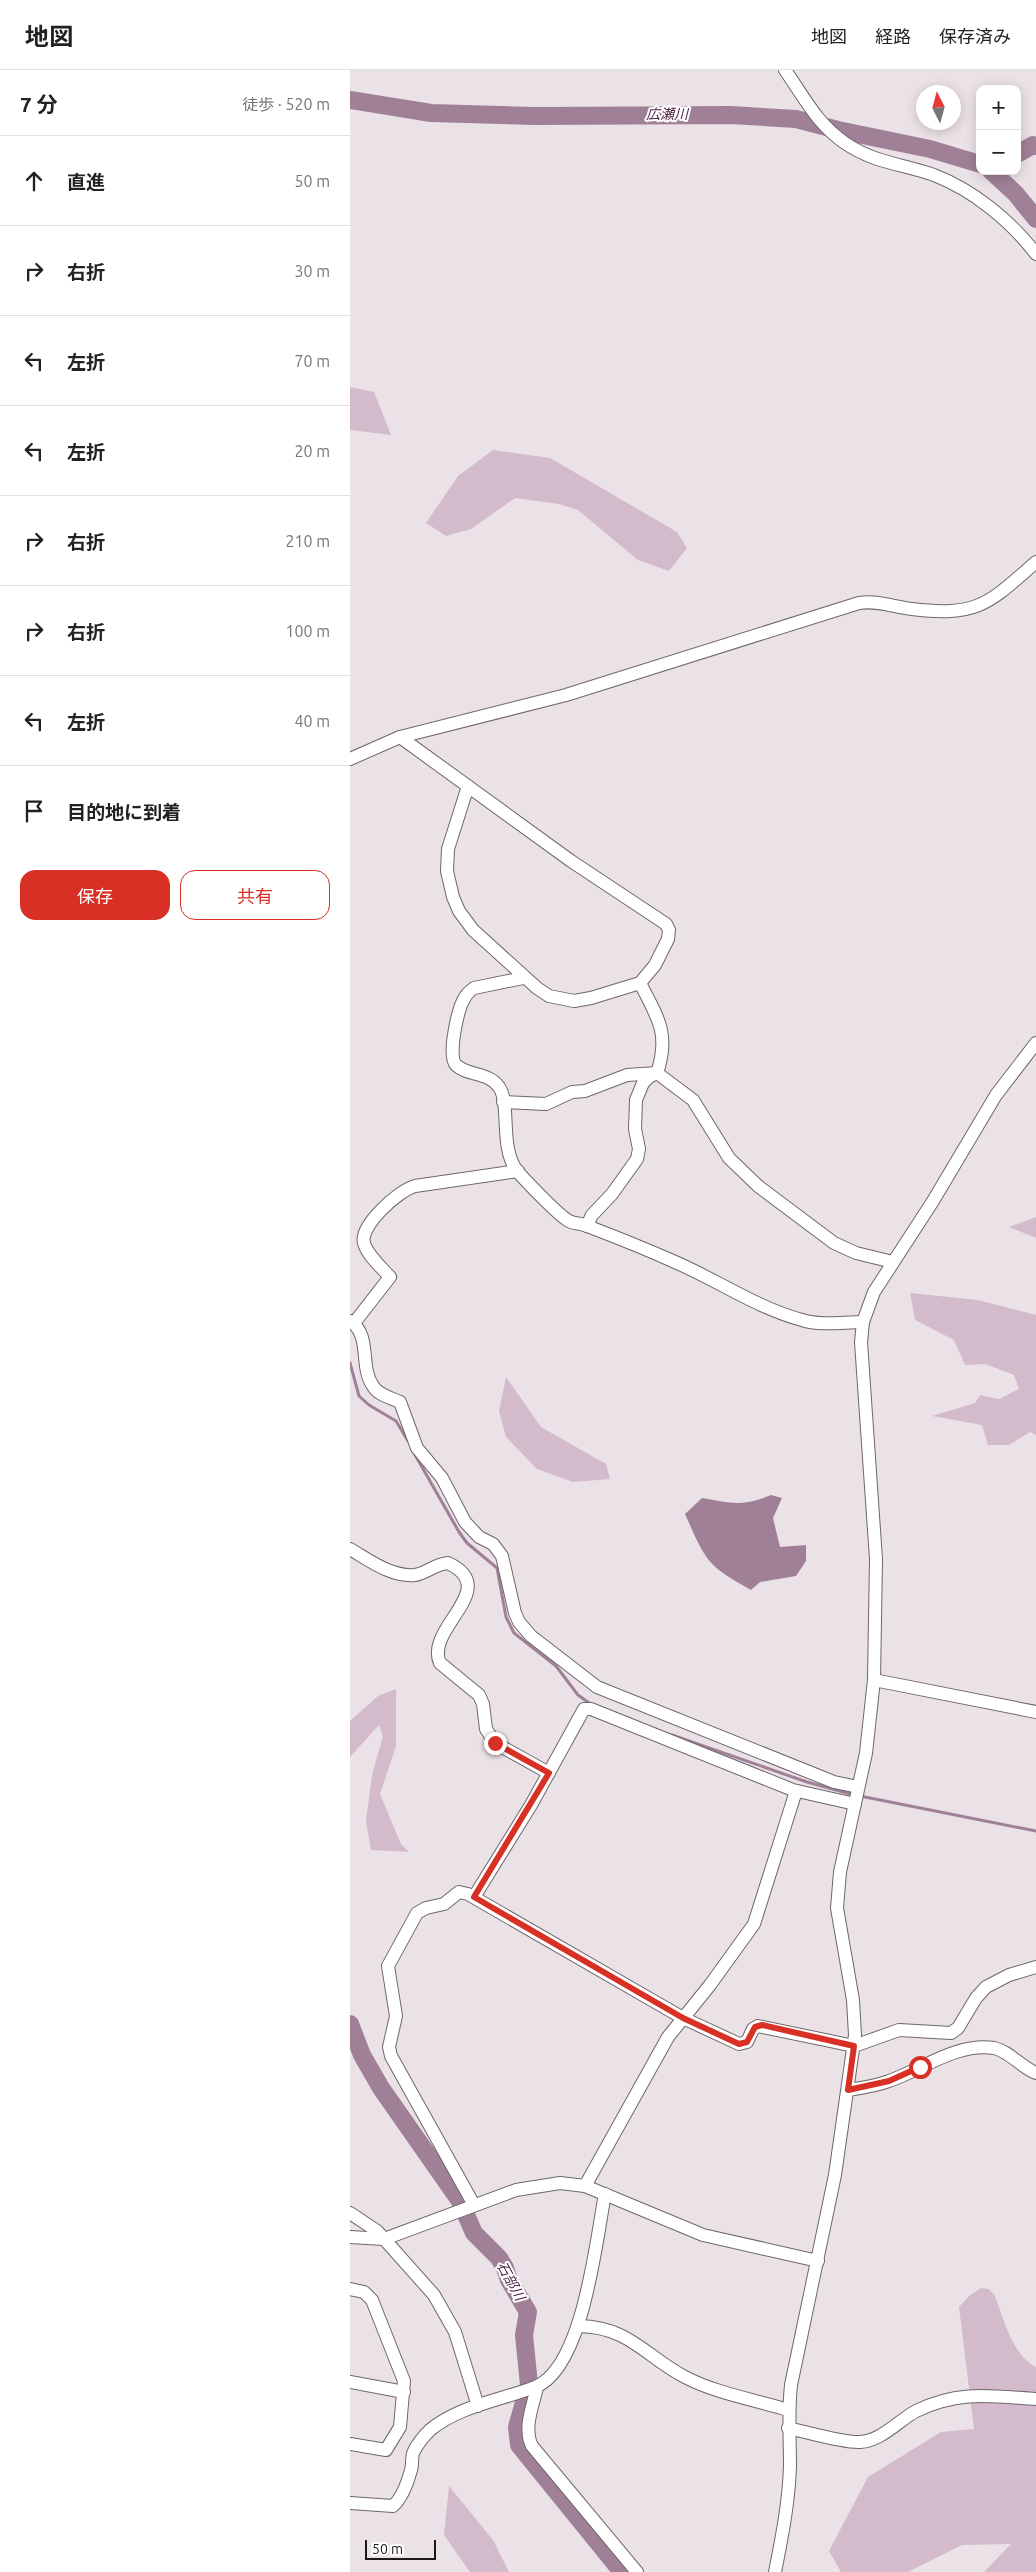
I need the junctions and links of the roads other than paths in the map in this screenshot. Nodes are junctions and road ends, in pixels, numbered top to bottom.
1 (785, 70) edge
2 (1036, 254) edge
3 (1036, 562) edge
4 (400, 737) junction
5 (350, 759) edge
6 (468, 786) junction
7 (523, 978) junction
8 (640, 983) junction
9 (1036, 1043) edge
10 (657, 1073) junction
11 (503, 1102) junction
12 (518, 1171) junction
13 (587, 1226) junction
14 (893, 1262) junction
15 (352, 1322) edge
16 (863, 1322) junction
17 (350, 1549) edge
18 (874, 1680) junction
19 (1036, 1712) edge
20 (549, 1773) junction
21 (858, 1787) junction
22 (796, 1791) junction
23 (855, 1804) junction
24 (474, 1897) junction
25 (1036, 1967) edge
26 (683, 2018) junction
27 (854, 2046) junction
28 (1036, 2073) edge
29 (848, 2090) junction
30 (585, 2186) junction
31 (605, 2194) junction
32 (474, 2206) junction
33 (350, 2213) edge
34 (350, 2237) edge
35 (384, 2239) junction
36 (818, 2261) junction
37 (350, 2289) edge
38 (579, 2326) junction
39 (350, 2382) edge
40 (531, 2388) junction
41 (404, 2392) junction
42 (1036, 2399) edge
43 (478, 2406) junction
44 (788, 2410) junction
45 (788, 2428) junction
46 (350, 2444) edge
47 (350, 2503) edge
48 (637, 2572) edge
49 (775, 2572) edge

1 - 2 street
3 - 4 street
4 - 5 street
4 - 6 street
6 - 7 street
6 - 8 street
7 - 8 street
7 - 11 street
8 - 10 street
9 - 14 street
10 - 11 street
10 - 13 street
10 - 14 street
11 - 12 street
12 - 13 street
12 - 15 street
13 - 16 street
14 - 16 street
15 - 21 street
16 - 18 street
17 - 20 street
18 - 19 street
18 - 21 street
20 - 22 street
20 - 24 street
21 - 23 street
22 - 23 street
22 - 26 street
23 - 27 street
24 - 26 street
24 - 32 street
25 - 27 street
26 - 27 street
26 - 30 street
27 - 29 street
28 - 29 street
29 - 36 street
30 - 31 street
30 - 32 street
31 - 36 street
31 - 38 street
32 - 35 street
33 - 35 street
34 - 35 street
35 - 43 street
36 - 44 street
37 - 41 street
38 - 40 street
38 - 44 street
39 - 41 street
40 - 43 street
40 - 48 street
41 - 46 street
42 - 45 street
43 - 47 street
44 - 45 street
45 - 49 street

